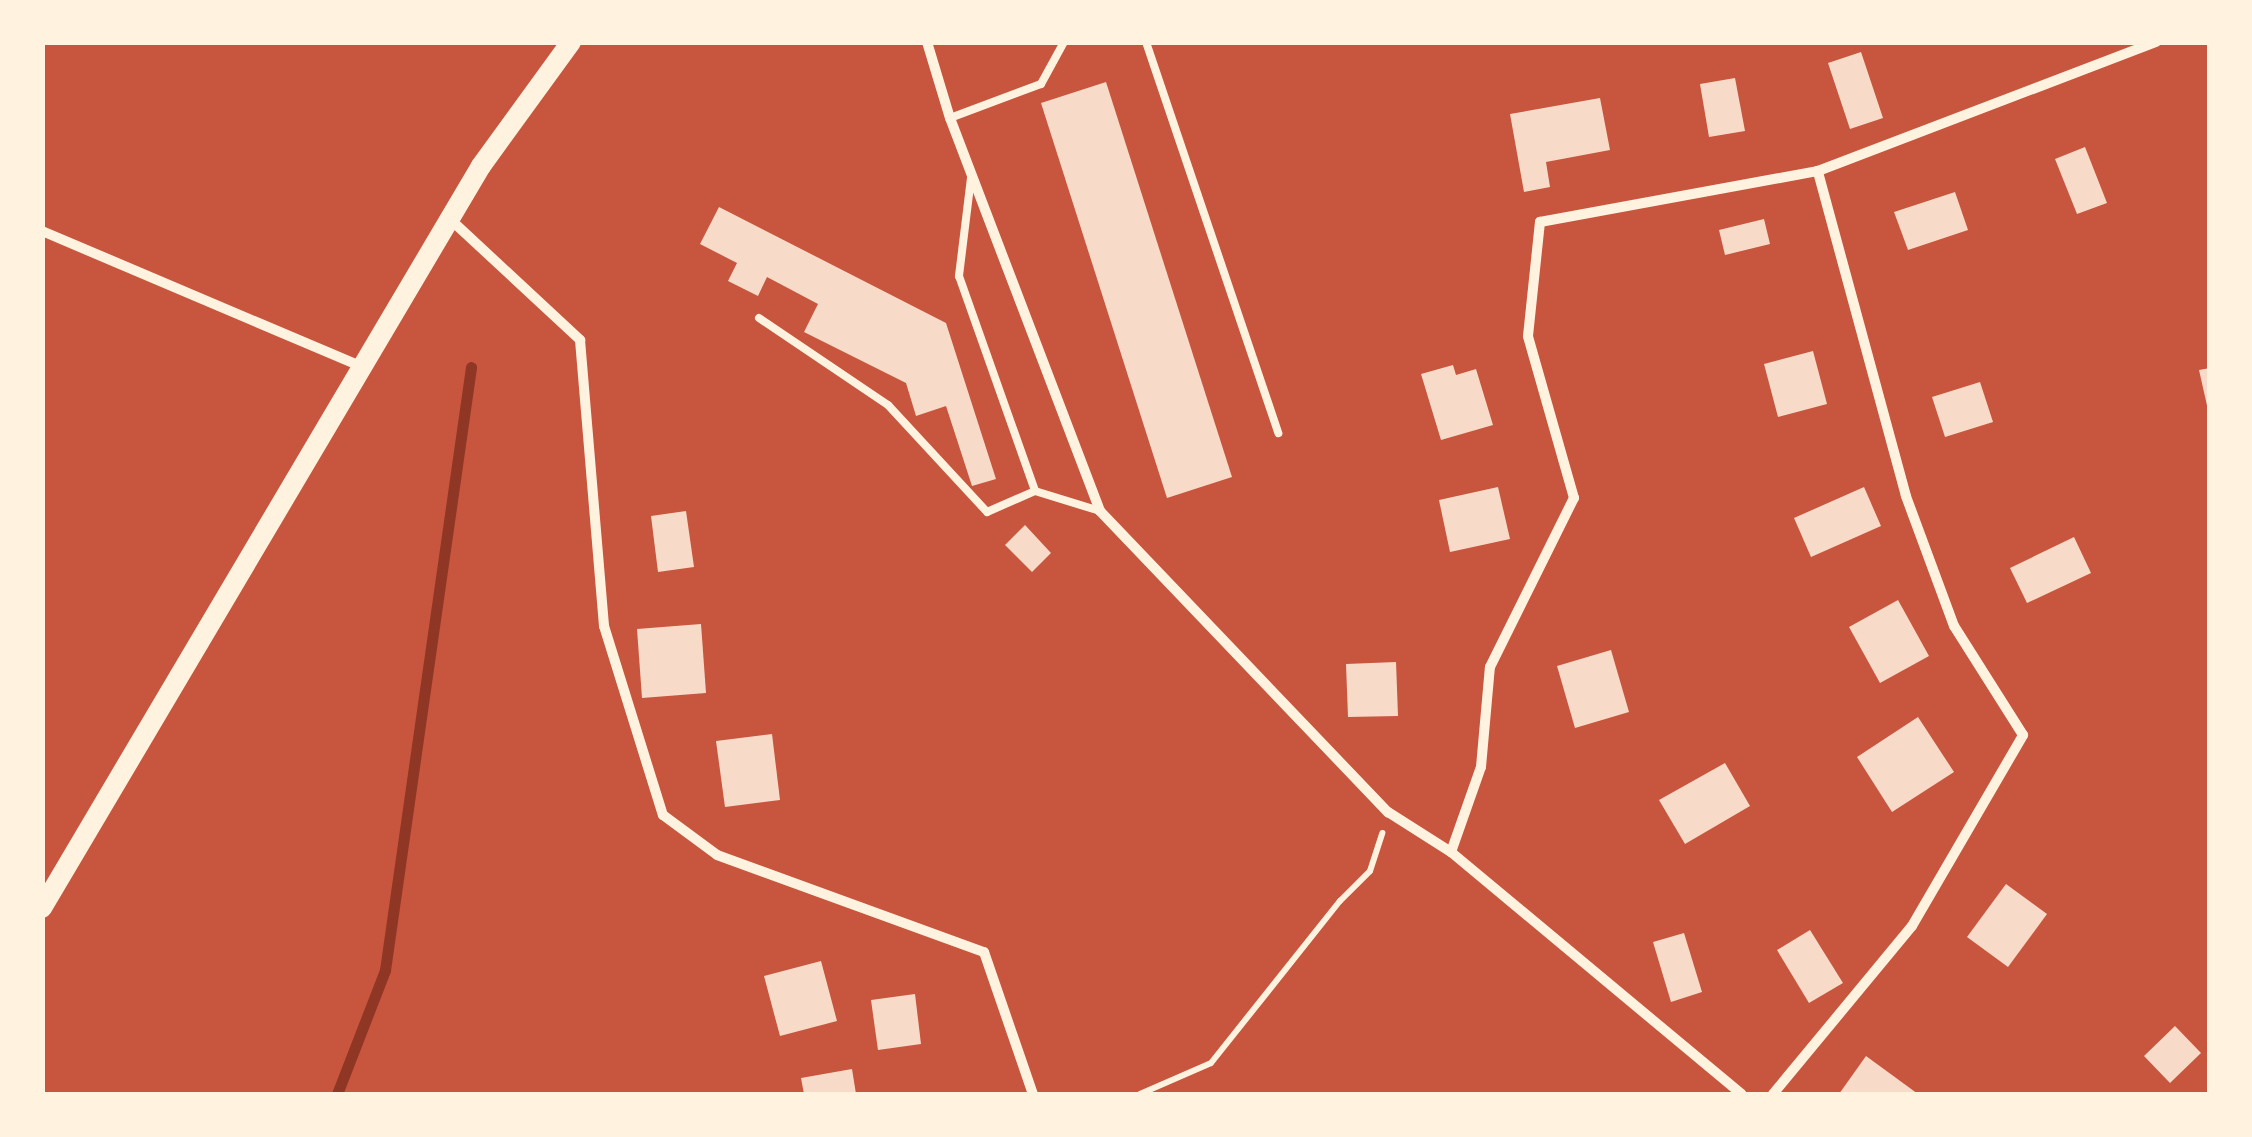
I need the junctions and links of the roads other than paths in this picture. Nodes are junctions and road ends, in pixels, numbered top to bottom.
1 (571, 42) edge
2 (927, 42) edge
3 (1064, 42) edge
4 (1146, 42) edge
5 (2156, 42) edge
6 (950, 118) junction
7 (1818, 171) junction
8 (972, 174) junction
9 (450, 219) junction
10 (42, 231) edge
11 (760, 318) dead end
12 (362, 367) junction
13 (1278, 433) dead end
14 (1035, 491) junction
15 (1100, 511) junction
16 (1451, 852) junction
17 (42, 908) edge
18 (1033, 1094) edge
19 (1741, 1094) edge
20 (1773, 1094) edge

1 - 9 main road
2 - 6 street
3 - 6 lane
4 - 13 lane
5 - 7 street
6 - 8 street
7 - 16 street
7 - 20 street
8 - 14 lane
8 - 15 street
9 - 12 main road
9 - 18 street
10 - 12 street
11 - 14 lane
12 - 17 main road
14 - 15 lane
15 - 16 street
16 - 19 street

